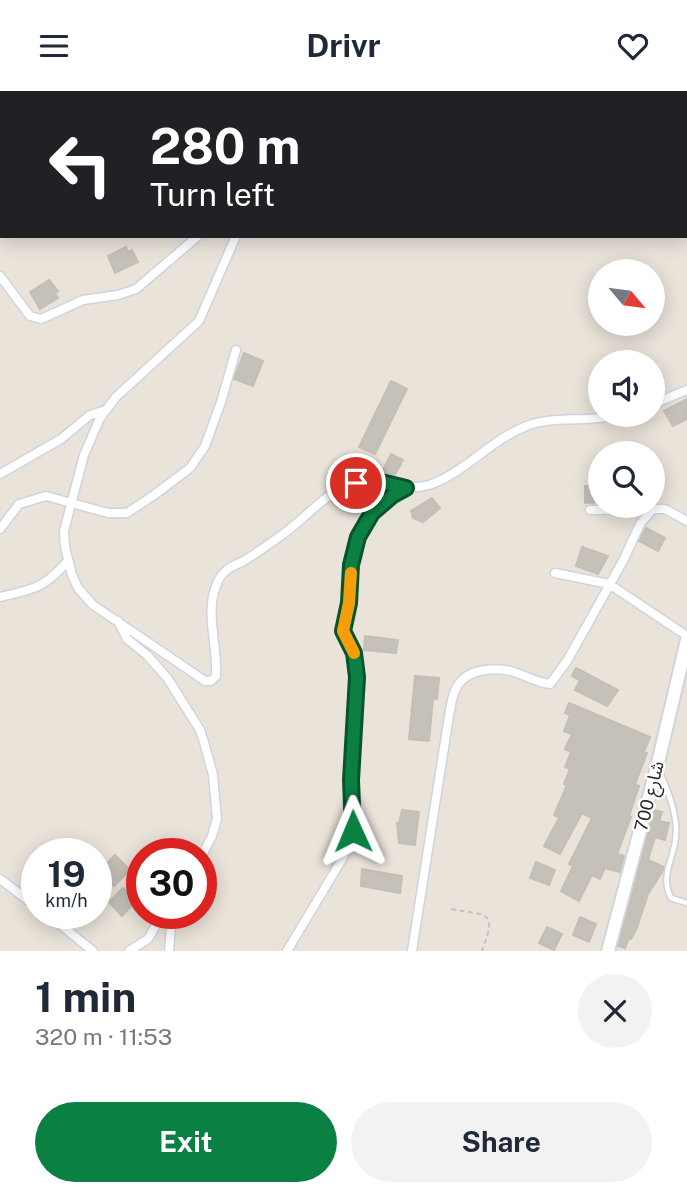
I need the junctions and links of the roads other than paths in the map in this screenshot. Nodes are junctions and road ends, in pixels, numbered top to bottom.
1 (196, 238) edge
2 (235, 238) edge
3 (0, 276) edge
4 (236, 350) dead end
5 (687, 390) edge
6 (665, 399) edge
7 (106, 410) junction
8 (588, 420) edge
9 (0, 474) edge
10 (406, 488) junction
11 (72, 504) junction
12 (665, 509) edge
13 (645, 518) edge
14 (687, 521) edge
15 (0, 529) edge
16 (68, 561) junction
17 (555, 573) dead end
18 (609, 584) junction
19 (0, 597) edge
20 (118, 621) junction
21 (687, 638) edge
22 (657, 767) junction
23 (211, 838) edge
24 (0, 879) edge
25 (21, 895) edge
26 (687, 903) edge
27 (66, 929) edge
28 (154, 929) edge
29 (171, 929) edge
30 (134, 949) edge
31 (93, 951) edge
32 (169, 951) edge
33 (287, 951) edge
34 (412, 951) edge
35 (608, 951) edge

1 - 3 street
2 - 7 street
4 - 11 street
5 - 6 street
7 - 9 street
7 - 11 street
8 - 10 street
10 - 20 street
10 - 33 street
11 - 15 street
11 - 16 street
12 - 14 street
13 - 18 street
16 - 19 street
16 - 20 street
17 - 18 street
18 - 21 street
18 - 34 street
20 - 23 street
21 - 22 main road, شارع 700
22 - 26 lane
22 - 35 main road, شارع 700
24 - 25 street
27 - 31 street
28 - 30 street
29 - 32 street

